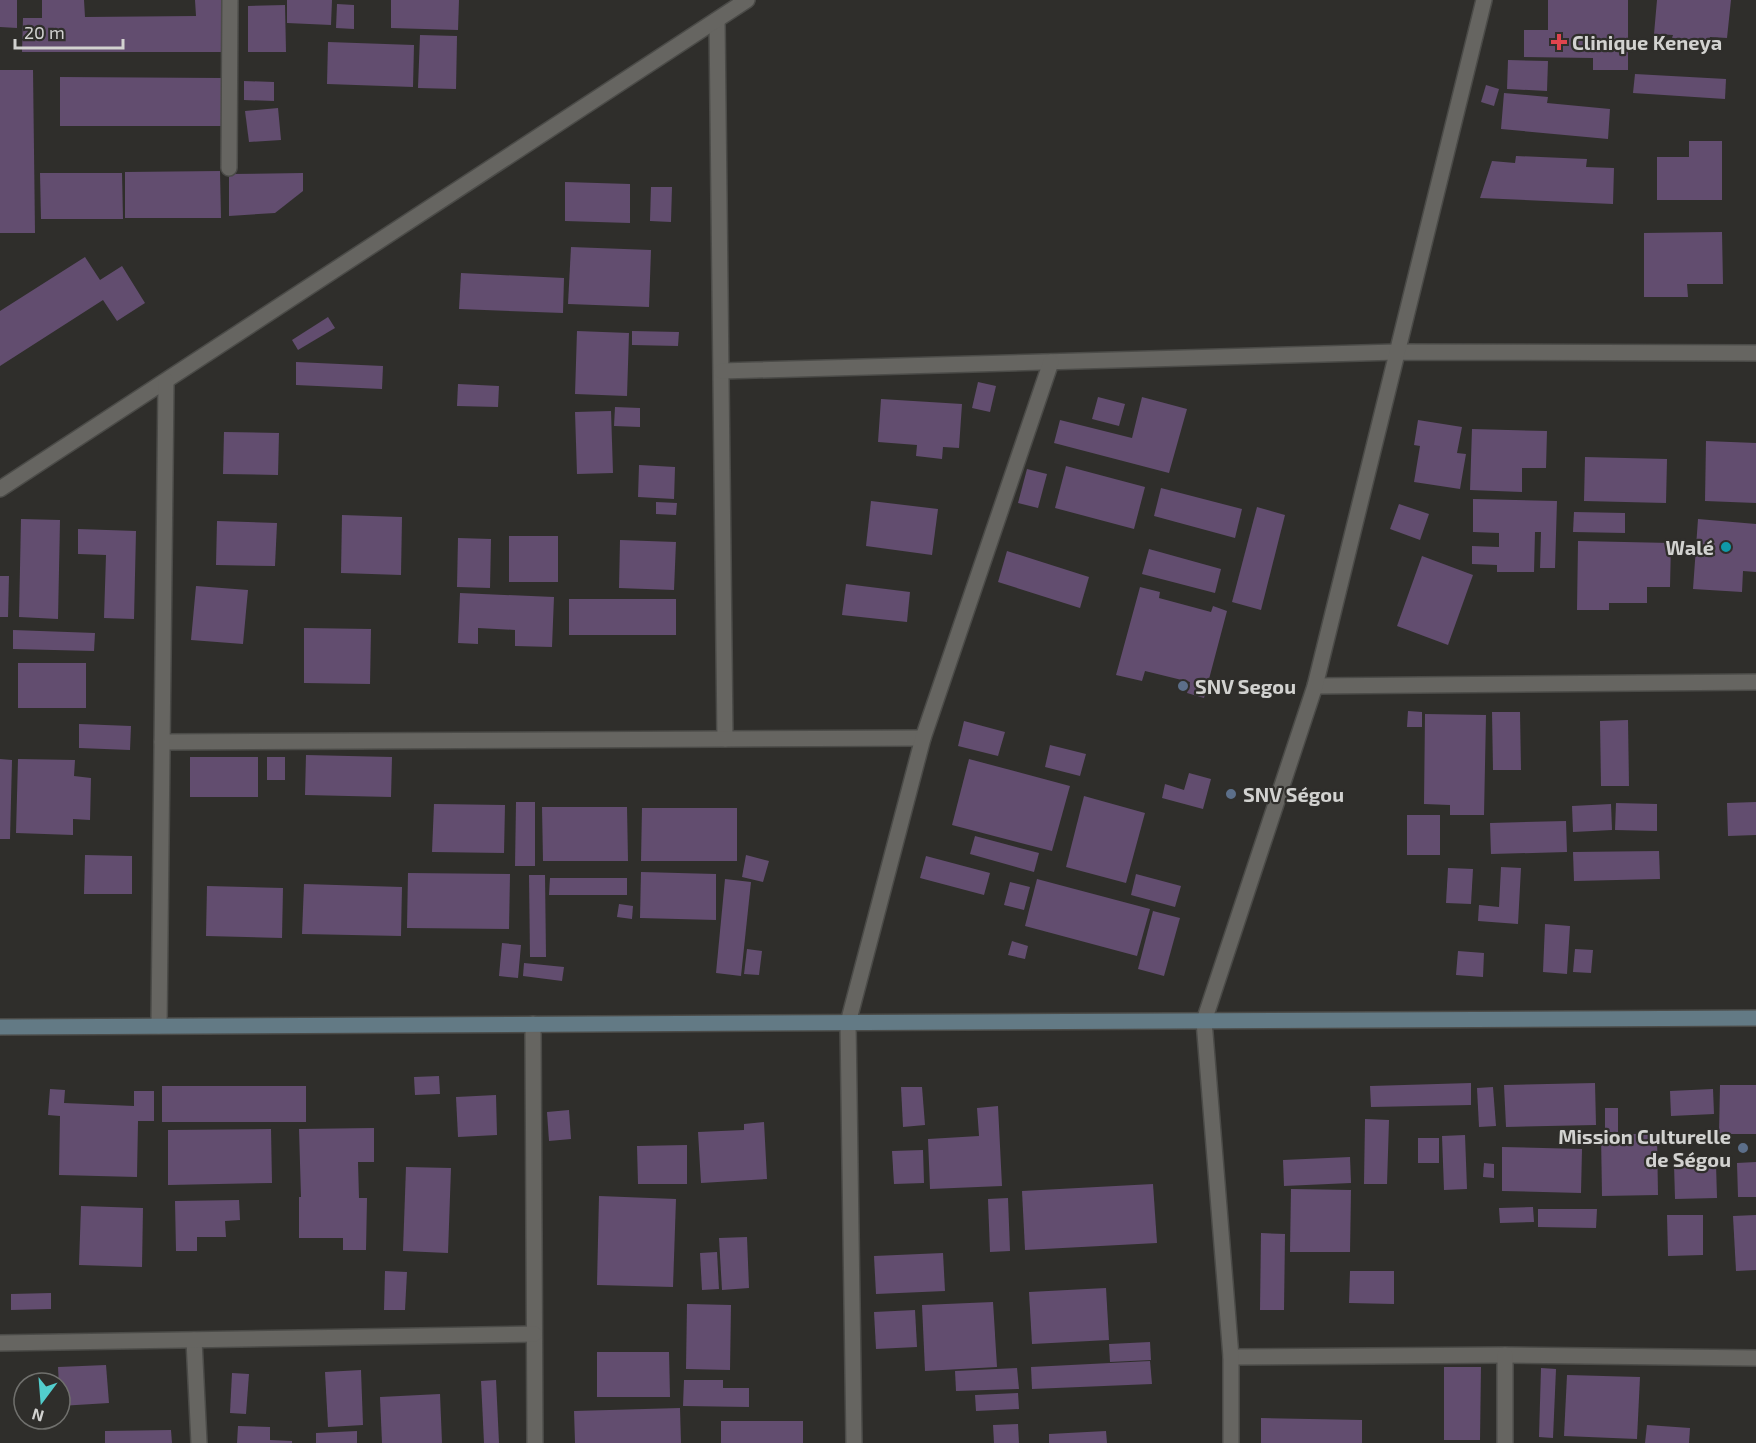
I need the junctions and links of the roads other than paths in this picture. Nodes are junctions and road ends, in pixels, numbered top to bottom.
1 (230, 0) edge
2 (747, 0) edge
3 (1484, 0) edge
4 (717, 20) junction
5 (229, 168) dead end
6 (1397, 352) junction
7 (1756, 353) edge
8 (1051, 362) junction
9 (722, 371) junction
10 (166, 381) junction
11 (0, 489) edge
12 (1756, 682) edge
13 (1315, 686) junction
14 (725, 738) junction
15 (922, 738) junction
16 (162, 742) junction
17 (1756, 1018) edge
18 (1204, 1021) junction
19 (848, 1023) junction
20 (533, 1024) junction
21 (159, 1026) junction
22 (0, 1027) edge
23 (534, 1334) junction
24 (194, 1340) junction
25 (0, 1343) edge
26 (1505, 1355) junction
27 (1231, 1357) junction
28 (1756, 1358) edge
29 (198, 1443) edge
30 (535, 1443) edge
31 (854, 1443) edge
32 (1232, 1443) edge
33 (1505, 1443) edge

1 - 5 street
2 - 4 street
3 - 6 street
4 - 9 street
4 - 10 street
6 - 7 street
6 - 8 street
6 - 13 street
8 - 9 street
8 - 15 street
9 - 14 street
10 - 11 street
10 - 16 street
12 - 13 street
13 - 18 street
14 - 15 street
14 - 16 street
15 - 19 street
16 - 21 street
17 - 18 street
18 - 19 street
18 - 27 street
19 - 20 street
19 - 31 street
20 - 21 street
20 - 23 street
21 - 22 street
23 - 24 street
23 - 30 street
24 - 25 street
24 - 29 street
26 - 27 street
26 - 28 street
26 - 33 street
27 - 32 street

